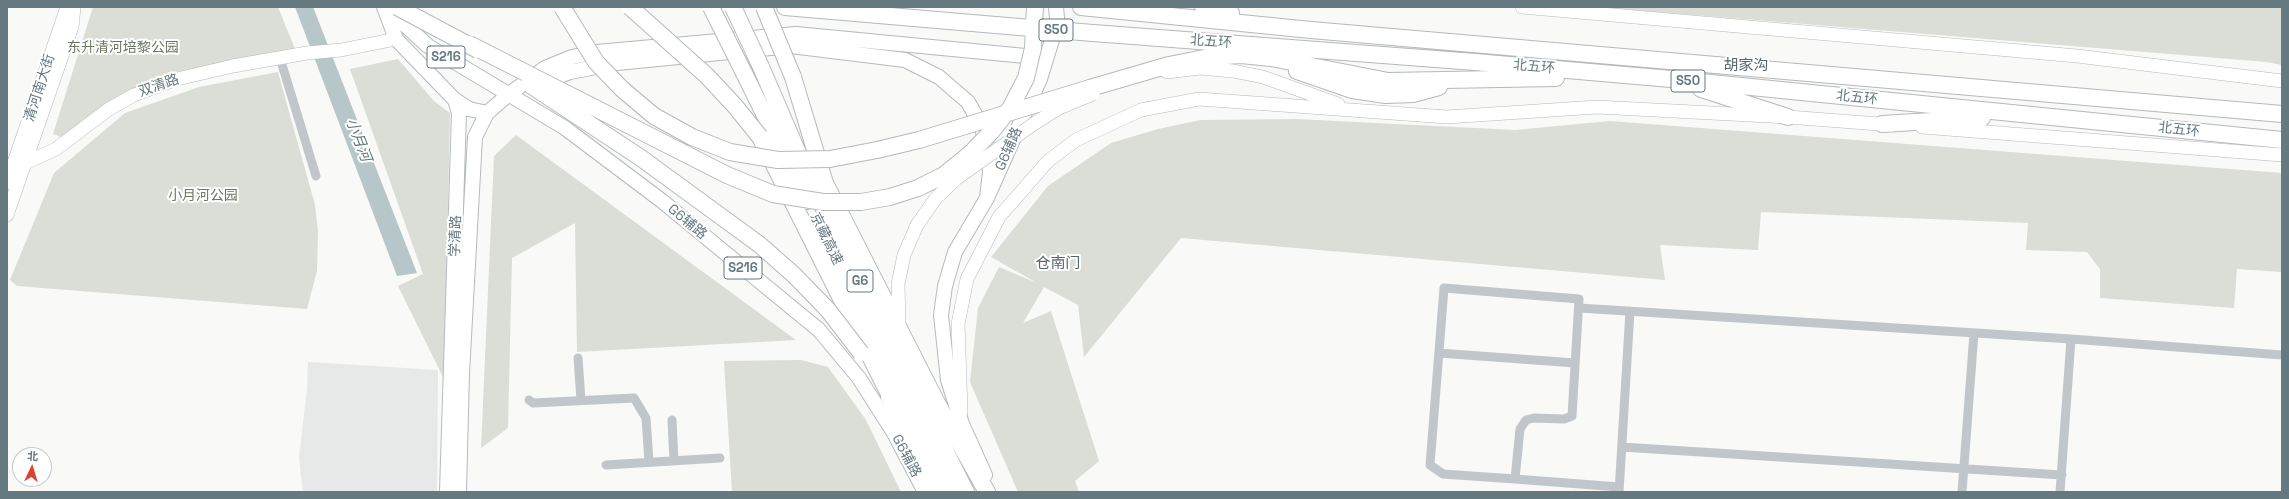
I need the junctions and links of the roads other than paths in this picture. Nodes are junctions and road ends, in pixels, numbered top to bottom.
1 (67, 7) edge
2 (74, 7) edge
3 (384, 7) edge
4 (397, 7) edge
5 (562, 7) edge
6 (630, 7) edge
7 (711, 7) edge
8 (733, 7) edge
9 (764, 7) edge
10 (785, 7) edge
11 (1035, 7) edge
12 (1056, 7) edge
13 (1204, 7) edge
14 (1522, 7) edge
15 (1088, 8) edge
16 (1311, 30) junction
17 (396, 39) junction
18 (469, 44) junction
19 (280, 58) junction
20 (1046, 58) junction
21 (1664, 79) junction
22 (2282, 81) edge
23 (1091, 91) junction
24 (508, 95) junction
25 (455, 100) junction
26 (1355, 110) junction
27 (487, 113) junction
28 (2282, 114) edge
29 (2031, 115) junction
30 (1788, 117) junction
31 (1882, 124) junction
32 (2282, 140) edge
33 (2282, 155) edge
34 (25, 164) junction
35 (12, 169) junction
36 (316, 176) dead end
37 (7, 183) edge
38 (987, 198) junction
39 (7, 215) edge
40 (1579, 308) junction
41 (1630, 312) junction
42 (899, 325) junction
43 (1974, 333) junction
44 (2070, 339) junction
45 (1439, 353) junction
46 (2282, 355) edge
47 (578, 358) dead end
48 (1575, 363) junction
49 (529, 400) dead end
50 (580, 400) junction
51 (895, 406) junction
52 (672, 420) dead end
53 (962, 424) junction
54 (1622, 447) junction
55 (720, 458) dead end
56 (674, 461) junction
57 (649, 462) junction
58 (606, 465) dead end
59 (1964, 469) junction
60 (2062, 475) junction
61 (1515, 480) junction
62 (1619, 490) edge
63 (447, 492) edge
64 (459, 492) edge
65 (925, 492) edge
66 (938, 492) edge
67 (953, 492) edge
68 (966, 492) edge
69 (987, 492) edge
70 (992, 492) edge
71 (1962, 492) edge
72 (2060, 492) edge

1 - 35 street, 清河南大街
2 - 34 street, 清河南大街
3 - 17 main road
4 - 18 highway, bridge
4 - 24 main road, G6辅路 / S216
5 - 23 highway, bridge
6 - 51 highway, bridge
7 - 67 highway, 京藏高速 / G6, bridge
8 - 68 highway, 京藏高速 / G6, bridge
9 - 42 highway, bridge
10 - 21 highway, 北五环 / S50, bridge
11 - 18 highway, bridge
12 - 20 main road, G6辅路
13 - 16 highway
14 - 22 street
15 - 16 highway, 北五环 / S50
16 - 28 highway, 北五环 / S50
17 - 19 street, 双清路
17 - 25 main road
18 - 51 highway, bridge
19 - 34 street, 双清路
19 - 36 street
20 - 24 main road, 学清路
20 - 38 main road, G6辅路
21 - 23 highway
21 - 29 highway, 北五环 / S50
21 - 30 highway
23 - 26 street
23 - 42 street, bridge
24 - 27 main road, 学清路
24 - 38 main road
24 - 65 main road, G6辅路 / S216
25 - 27 main road
25 - 63 main road, 学清路
26 - 30 street
26 - 53 street
27 - 64 main road, 学清路
29 - 31 highway
29 - 32 highway, 北五环 / S50
30 - 31 street
31 - 33 street
34 - 35 street, 双清路
34 - 39 street
35 - 37 street
38 - 53 main road, G6辅路
40 - 41 street
40 - 45 street
40 - 48 street
41 - 43 street
41 - 54 street
42 - 69 highway
43 - 44 street
43 - 59 street
44 - 46 street
44 - 60 street
45 - 48 street
45 - 61 street
47 - 50 street
48 - 61 street
49 - 50 street
50 - 57 street
51 - 66 highway
52 - 56 street
53 - 70 main road, G6辅路
54 - 59 street
54 - 62 street
55 - 56 street
56 - 57 street
57 - 58 street
59 - 60 street
59 - 71 street
60 - 72 street
61 - 62 street

